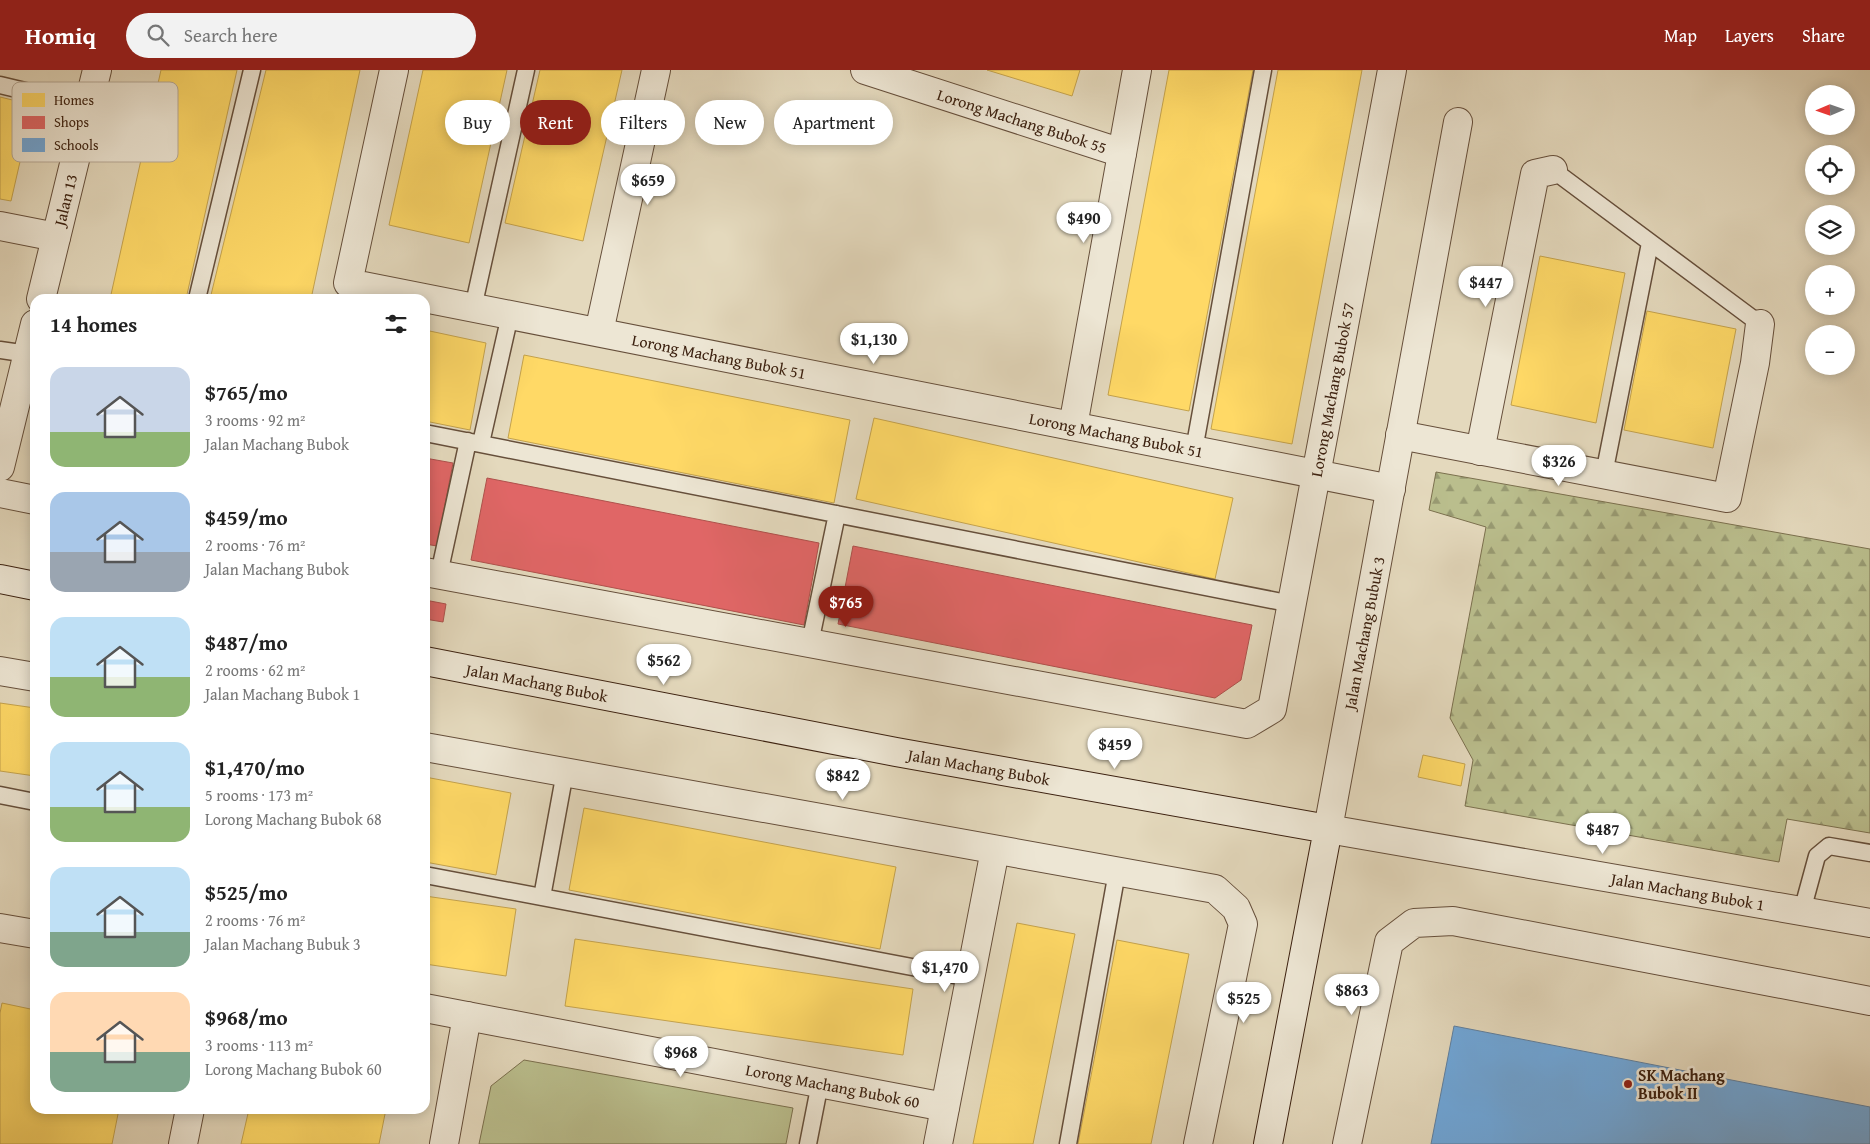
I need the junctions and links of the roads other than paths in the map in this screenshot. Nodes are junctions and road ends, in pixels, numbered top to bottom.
1 (252, 70) edge
2 (394, 70) edge
3 (526, 70) edge
4 (656, 70) edge
5 (865, 70) edge
6 (1137, 70) edge
7 (1263, 70) edge
8 (1392, 70) edge
9 (1458, 122) dead end
10 (1122, 153) junction
11 (74, 162) edge
12 (1553, 170) joint
13 (0, 226) edge
14 (56, 237) junction
15 (1650, 242) junction
16 (42, 294) edge
17 (198, 294) edge
18 (403, 294) edge
19 (430, 299) edge
20 (473, 308) junction
21 (510, 315) junction
22 (1760, 324) joint
23 (599, 332) junction
24 (0, 350) edge
25 (30, 355) edge
26 (30, 359) edge
27 (1072, 426) junction
28 (430, 434) edge
29 (1400, 435) junction
30 (474, 442) junction
31 (1194, 450) junction
32 (1480, 450) junction
33 (0, 467) edge
34 (1316, 474) junction
35 (1604, 474) junction
36 (1391, 488) junction
37 (0, 493) edge
38 (30, 499) edge
39 (837, 514) junction
40 (432, 573) edge
41 (0, 580) edge
42 (30, 585) edge
43 (1292, 604) junction
44 (810, 643) junction
45 (430, 662) edge
46 (0, 671) edge
47 (30, 676) edge
48 (430, 748) edge
49 (565, 772) junction
50 (0, 795) edge
51 (30, 801) edge
52 (1328, 829) junction
53 (995, 850) junction
54 (1870, 853) edge
55 (1117, 872) junction
56 (430, 876) edge
57 (542, 897) junction
58 (1802, 911) junction
59 (1870, 923) edge
60 (0, 928) edge
61 (30, 933) edge
62 (970, 978) junction
63 (1870, 1000) edge
64 (430, 1009) edge
65 (468, 1016) junction
66 (820, 1083) junction
67 (945, 1107) junction
68 (189, 1114) edge
69 (183, 1144) edge
70 (444, 1144) edge
71 (808, 1144) edge
72 (938, 1144) edge
73 (1068, 1144) edge
74 (1198, 1144) edge
75 (1268, 1144) edge
76 (1348, 1144) edge

1 - 17 lane
2 - 18 street, Lorong Machang Bubok 51
3 - 20 lane
4 - 23 street
5 - 10 street, Lorong Machang Bubok 55
6 - 10 street
7 - 31 lane
8 - 34 street, Lorong Machang Bubok 57
9 - 29 street, Jalan Machang Bubuk 3
10 - 27 street
11 - 14 street, Jalan 13
12 - 15 lane
12 - 32 street
13 - 14 street
14 - 16 street, Jalan 13
15 - 22 lane
15 - 35 lane
19 - 20 street, Lorong Machang Bubok 51
20 - 21 street, Lorong Machang Bubok 51
21 - 23 street, Lorong Machang Bubok 51
21 - 30 lane
22 - 35 street
23 - 27 street, Lorong Machang Bubok 51
24 - 25 lane
26 - 33 street
27 - 31 street, Lorong Machang Bubok 51
28 - 30 lane
29 - 32 street
29 - 36 street, Jalan Machang Bubuk 3
30 - 39 lane
30 - 40 lane
31 - 34 street, Lorong Machang Bubok 51
32 - 35 street
34 - 36 street, Lorong Machang Bubok 51
34 - 43 street, Lorong Machang Bubok 57
36 - 52 street, Jalan Machang Bubuk 3
37 - 38 street
39 - 43 lane
39 - 44 lane
40 - 44 street
41 - 42 street
43 - 44 street, Lorong Machang Bubok 57
45 - 52 street, Jalan Machang Bubok
46 - 47 street
48 - 49 street
49 - 53 street
49 - 57 lane
50 - 51 lane
52 - 58 street, Jalan Machang Bubok 1
52 - 75 street, Jalan Machang Bubuk 3
53 - 55 street
53 - 62 street
54 - 58 lane
55 - 73 lane
55 - 74 street
56 - 57 lane
57 - 62 lane
58 - 59 street, Jalan Machang Bubok 1
60 - 61 street
62 - 67 street
63 - 76 street
64 - 65 street, Lorong Machang Bubok 60
65 - 66 street, Lorong Machang Bubok 60
65 - 70 street
66 - 67 street, Lorong Machang Bubok 60
66 - 71 lane
67 - 72 street
68 - 69 street

